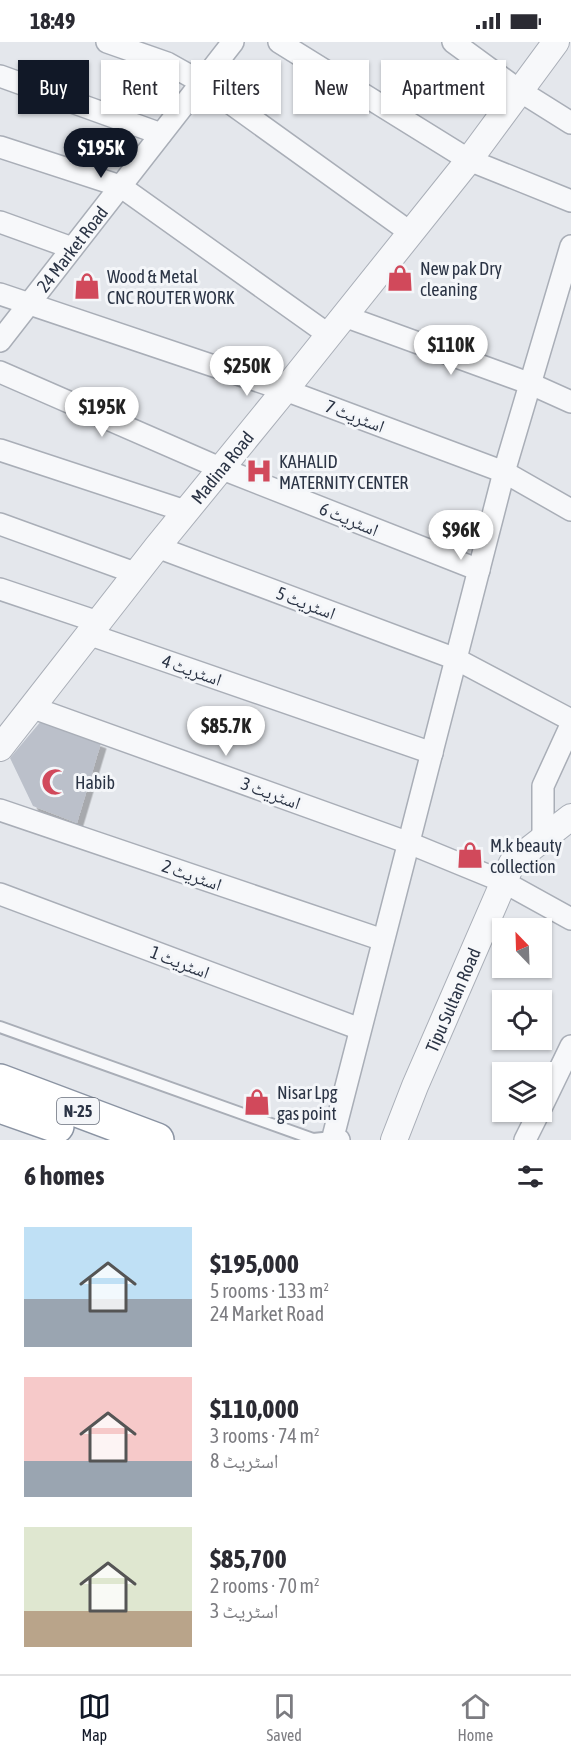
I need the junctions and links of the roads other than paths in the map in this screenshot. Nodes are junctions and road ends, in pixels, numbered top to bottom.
1 (107, 42) edge
2 (233, 42) edge
3 (279, 42) edge
4 (453, 42) edge
5 (556, 42) edge
6 (219, 60) edge
7 (0, 76) edge
8 (191, 76) edge
9 (520, 91) junction
10 (191, 95) edge
11 (246, 114) edge
12 (571, 123) edge
13 (161, 134) junction
14 (0, 147) edge
15 (469, 160) junction
16 (120, 186) junction
17 (571, 201) edge
18 (0, 222) edge
19 (411, 233) junction
20 (571, 246) edge
21 (72, 248) junction
22 (0, 294) edge
23 (29, 304) junction
24 (337, 326) junction
25 (0, 341) edge
26 (0, 372) edge
27 (531, 384) junction
28 (285, 390) junction
29 (571, 402) edge
30 (0, 450) edge
31 (220, 468) junction
32 (504, 472) junction
33 (571, 510) edge
34 (185, 511) junction
35 (0, 524) edge
36 (157, 546) junction
37 (479, 570) junction
38 (135, 573) junction
39 (0, 589) edge
40 (93, 628) junction
41 (456, 659) junction
42 (31, 707) junction
43 (571, 723) edge
44 (0, 748) edge
45 (432, 753) junction
46 (0, 810) edge
47 (571, 817) edge
48 (543, 839) junction
49 (409, 843) junction
50 (504, 882) junction
51 (0, 894) edge
52 (571, 919) edge
53 (383, 940) junction
54 (0, 1027) edge
55 (360, 1029) junction
56 (571, 1046) edge
57 (0, 1081) edge
58 (552, 1085) edge
59 (0, 1106) edge
60 (534, 1122) edge
61 (336, 1139) edge
62 (96, 1140) edge
63 (157, 1140) edge
64 (394, 1140) edge
65 (525, 1140) edge

1 - 8 street
2 - 6 street, 24 Market Road
3 - 15 street
4 - 9 street
5 - 9 street, Madina Road
7 - 13 street
9 - 12 street
9 - 15 street, Madina Road
10 - 13 street, 24 Market Road
11 - 19 street
13 - 16 street, 24 Market Road
14 - 16 street
15 - 17 street
15 - 19 street, Madina Road
16 - 21 street, 24 Market Road
16 - 24 street
18 - 21 street
19 - 24 street, Madina Road
20 - 27 street
21 - 23 street, 24 Market Road
22 - 23 street, اسٹریٹ 7
23 - 25 street, 24 Market Road
23 - 28 street, اسٹریٹ 7
24 - 27 street
24 - 28 street, Madina Road
26 - 31 street, اسٹریٹ 6
27 - 29 street
27 - 32 street
28 - 31 street, Madina Road
28 - 32 street, اسٹریٹ 7
30 - 34 street
31 - 34 street, Madina Road
31 - 37 street, اسٹریٹ 6
32 - 33 street, اسٹریٹ 7
32 - 37 street
34 - 36 street, Madina Road
35 - 38 street
36 - 38 street, Madina Road
36 - 41 street, اسٹریٹ 5
37 - 41 street
38 - 40 street, Madina Road
39 - 40 street, اسٹریٹ 4
40 - 42 street, Madina Road
40 - 45 street, اسٹریٹ 4
41 - 43 street, اسٹریٹ 5
41 - 45 street
42 - 44 street, Madina Road
42 - 49 street, اسٹریٹ 3
43 - 48 street
45 - 49 street
46 - 53 street, اسٹریٹ 2
47 - 48 street, Tipu Sultan Road
48 - 50 street, Tipu Sultan Road
49 - 50 street, اسٹریٹ 3
49 - 53 street
50 - 52 street, اسٹریٹ 3
50 - 64 street, Tipu Sultan Road
51 - 55 street, اسٹریٹ 1
53 - 55 street
54 - 61 lane
55 - 61 street
56 - 58 street
57 - 63 highway, N-25
59 - 62 highway, N-25
60 - 65 street

